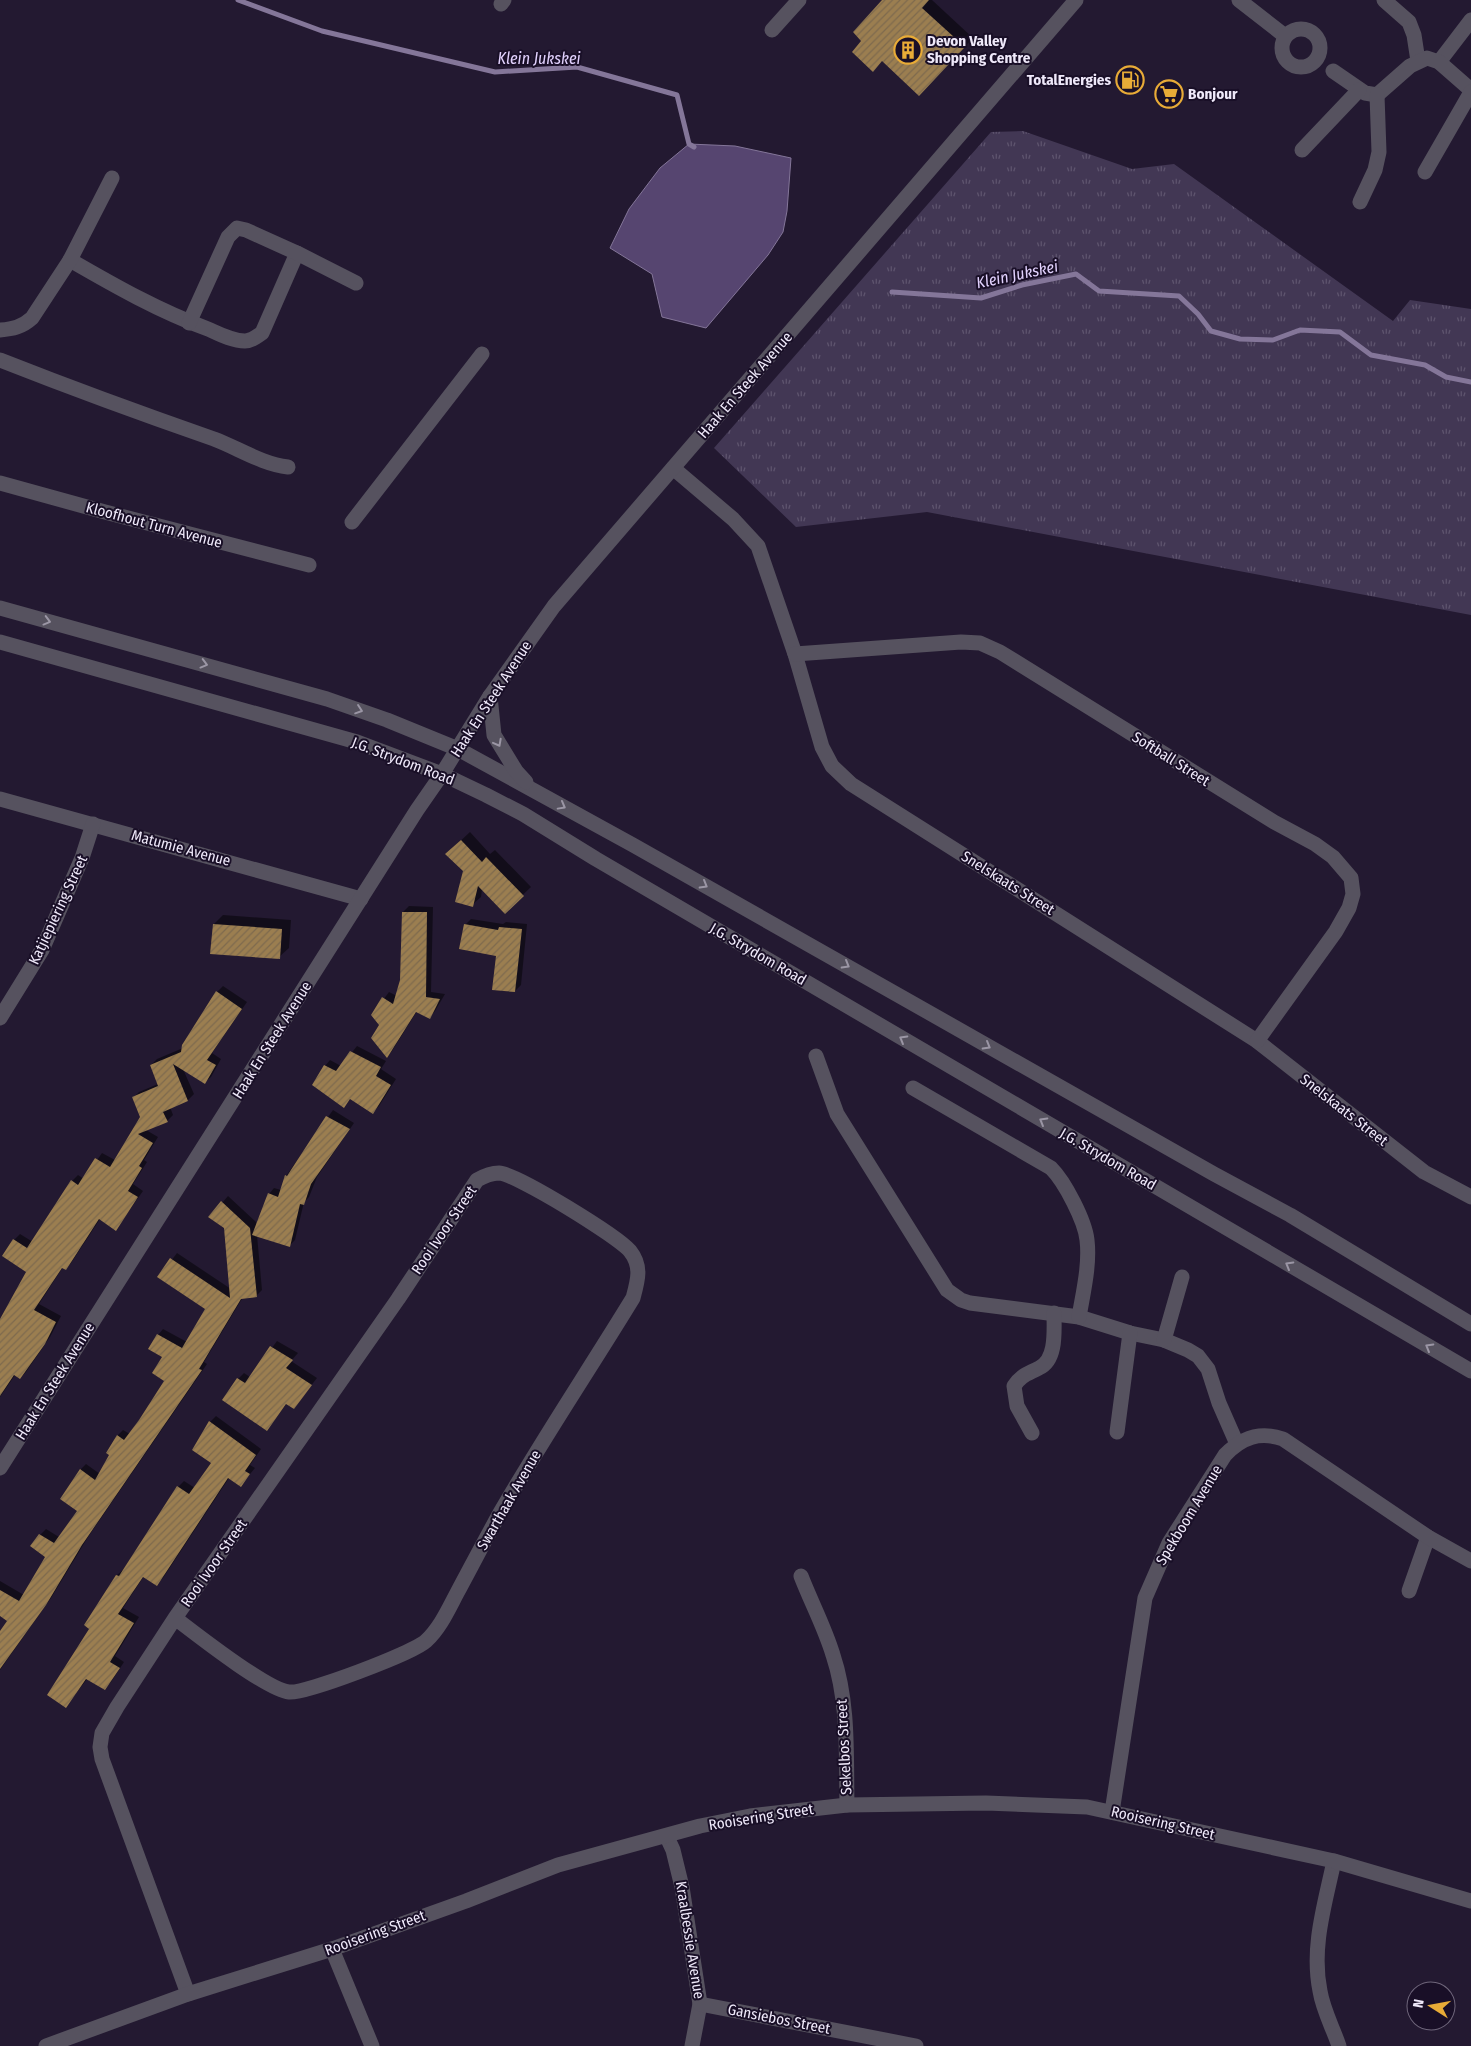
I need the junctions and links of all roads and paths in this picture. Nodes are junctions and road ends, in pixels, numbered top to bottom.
1 (799, 0) edge
2 (1076, 0) edge
3 (1239, 0) edge
4 (1384, 0) edge
5 (1471, 20) edge
6 (772, 30) dead end
7 (1285, 36) dead end
8 (1418, 61) junction
9 (1439, 62) junction
10 (1333, 71) dead end
11 (1359, 90) junction
12 (1471, 91) edge
13 (1377, 96) junction
14 (1302, 150) dead end
15 (1425, 172) dead end
16 (112, 178) dead end
17 (1360, 202) dead end
18 (297, 253) junction
19 (70, 260) junction
20 (356, 283) dead end
21 (189, 323) junction
22 (0, 330) edge
23 (482, 354) dead end
24 (0, 360) edge
25 (288, 467) dead end
26 (674, 468) junction
27 (0, 483) edge
28 (352, 522) dead end
29 (309, 565) dead end
30 (0, 608) edge
31 (0, 642) edge
32 (795, 654) junction
33 (490, 696) junction
34 (458, 749) junction
35 (442, 774) junction
36 (535, 791) junction
37 (0, 799) edge
38 (93, 824) junction
39 (361, 899) junction
40 (0, 1018) edge
41 (1257, 1041) junction
42 (816, 1056) dead end
43 (914, 1088) dead end
44 (491, 1174) joint
45 (1471, 1197) edge
46 (1182, 1277) dead end
47 (1054, 1313) junction
48 (1079, 1317) junction
49 (1471, 1324) edge
50 (1130, 1333) junction
51 (1164, 1340) junction
52 (1471, 1372) edge
53 (1117, 1432) dead end
54 (1032, 1433) dead end
55 (1237, 1444) junction
56 (0, 1468) edge
57 (1428, 1537) junction
58 (1471, 1561) edge
59 (801, 1576) dead end
60 (1409, 1591) dead end
61 (175, 1618) junction
62 (847, 1805) junction
63 (1112, 1812) junction
64 (667, 1836) junction
65 (1334, 1861) junction
66 (1471, 1901) edge
67 (332, 1949) junction
68 (188, 1994) junction
69 (700, 2004) junction
70 (46, 2046) edge
71 (372, 2046) edge
72 (692, 2046) edge
73 (916, 2046) edge
74 (1339, 2046) edge

1 - 6 street
2 - 26 street, Haak En Steek Avenue
3 - 7 street
4 - 8 street
5 - 9 street
8 - 9 street
8 - 13 street
9 - 12 street
10 - 11 street
11 - 13 street
11 - 14 street
12 - 15 street
13 - 17 street
16 - 19 street
18 - 20 street
18 - 21 street
18 - 21 street
19 - 21 street
19 - 22 street
23 - 28 street
24 - 25 street
26 - 32 street, Snelskaats Street
26 - 33 street, Haak En Steek Avenue
27 - 29 street, Kloofhout Turn Avenue
30 -> 34 street, J.G. Strydom Road
31 - 35 street, J.G. Strydom Road
32 - 41 street, Snelskaats Street
32 - 41 street, Softball Street
33 - 34 street, Haak En Steek Avenue
33 -> 36 street
34 - 35 street, Haak En Steek Avenue
34 - 36 street, J.G. Strydom Road
35 - 39 street, Haak En Steek Avenue
52 -> 35 street, J.G. Strydom Road
36 -> 49 street, J.G. Strydom Road
37 - 38 street, Matumie Avenue
38 - 39 street, Matumie Avenue
38 - 40 street, Katjiepiering Street
39 - 56 street, Haak En Steek Avenue
41 - 45 street, Snelskaats Street
42 - 47 street
43 - 48 street
44 - 61 street, Rooi Ivoor Street
44 - 61 street, Swarthaak Avenue
46 - 51 street
47 - 48 street
47 - 54 street
48 - 50 street
50 - 51 street
50 - 53 street
51 - 55 street
55 - 57 street, Spekboom Avenue
55 - 63 street, Spekboom Avenue
57 - 58 street, Spekboom Avenue
57 - 60 street
59 - 62 street, Sekelbos Street
61 - 68 street, Rooi Ivoor Street
62 - 63 street, Rooisering Street
62 - 64 street, Rooisering Street
63 - 65 street, Rooisering Street
64 - 67 street, Rooisering Street
64 - 69 street, Kraalbessie Avenue
65 - 66 street, Rooisering Street
65 - 74 street
67 - 68 street, Rooisering Street
67 - 71 street
68 - 70 street, Rooisering Street
69 - 72 street, Kraalbessie Avenue
69 - 73 street, Gansiebos Street

